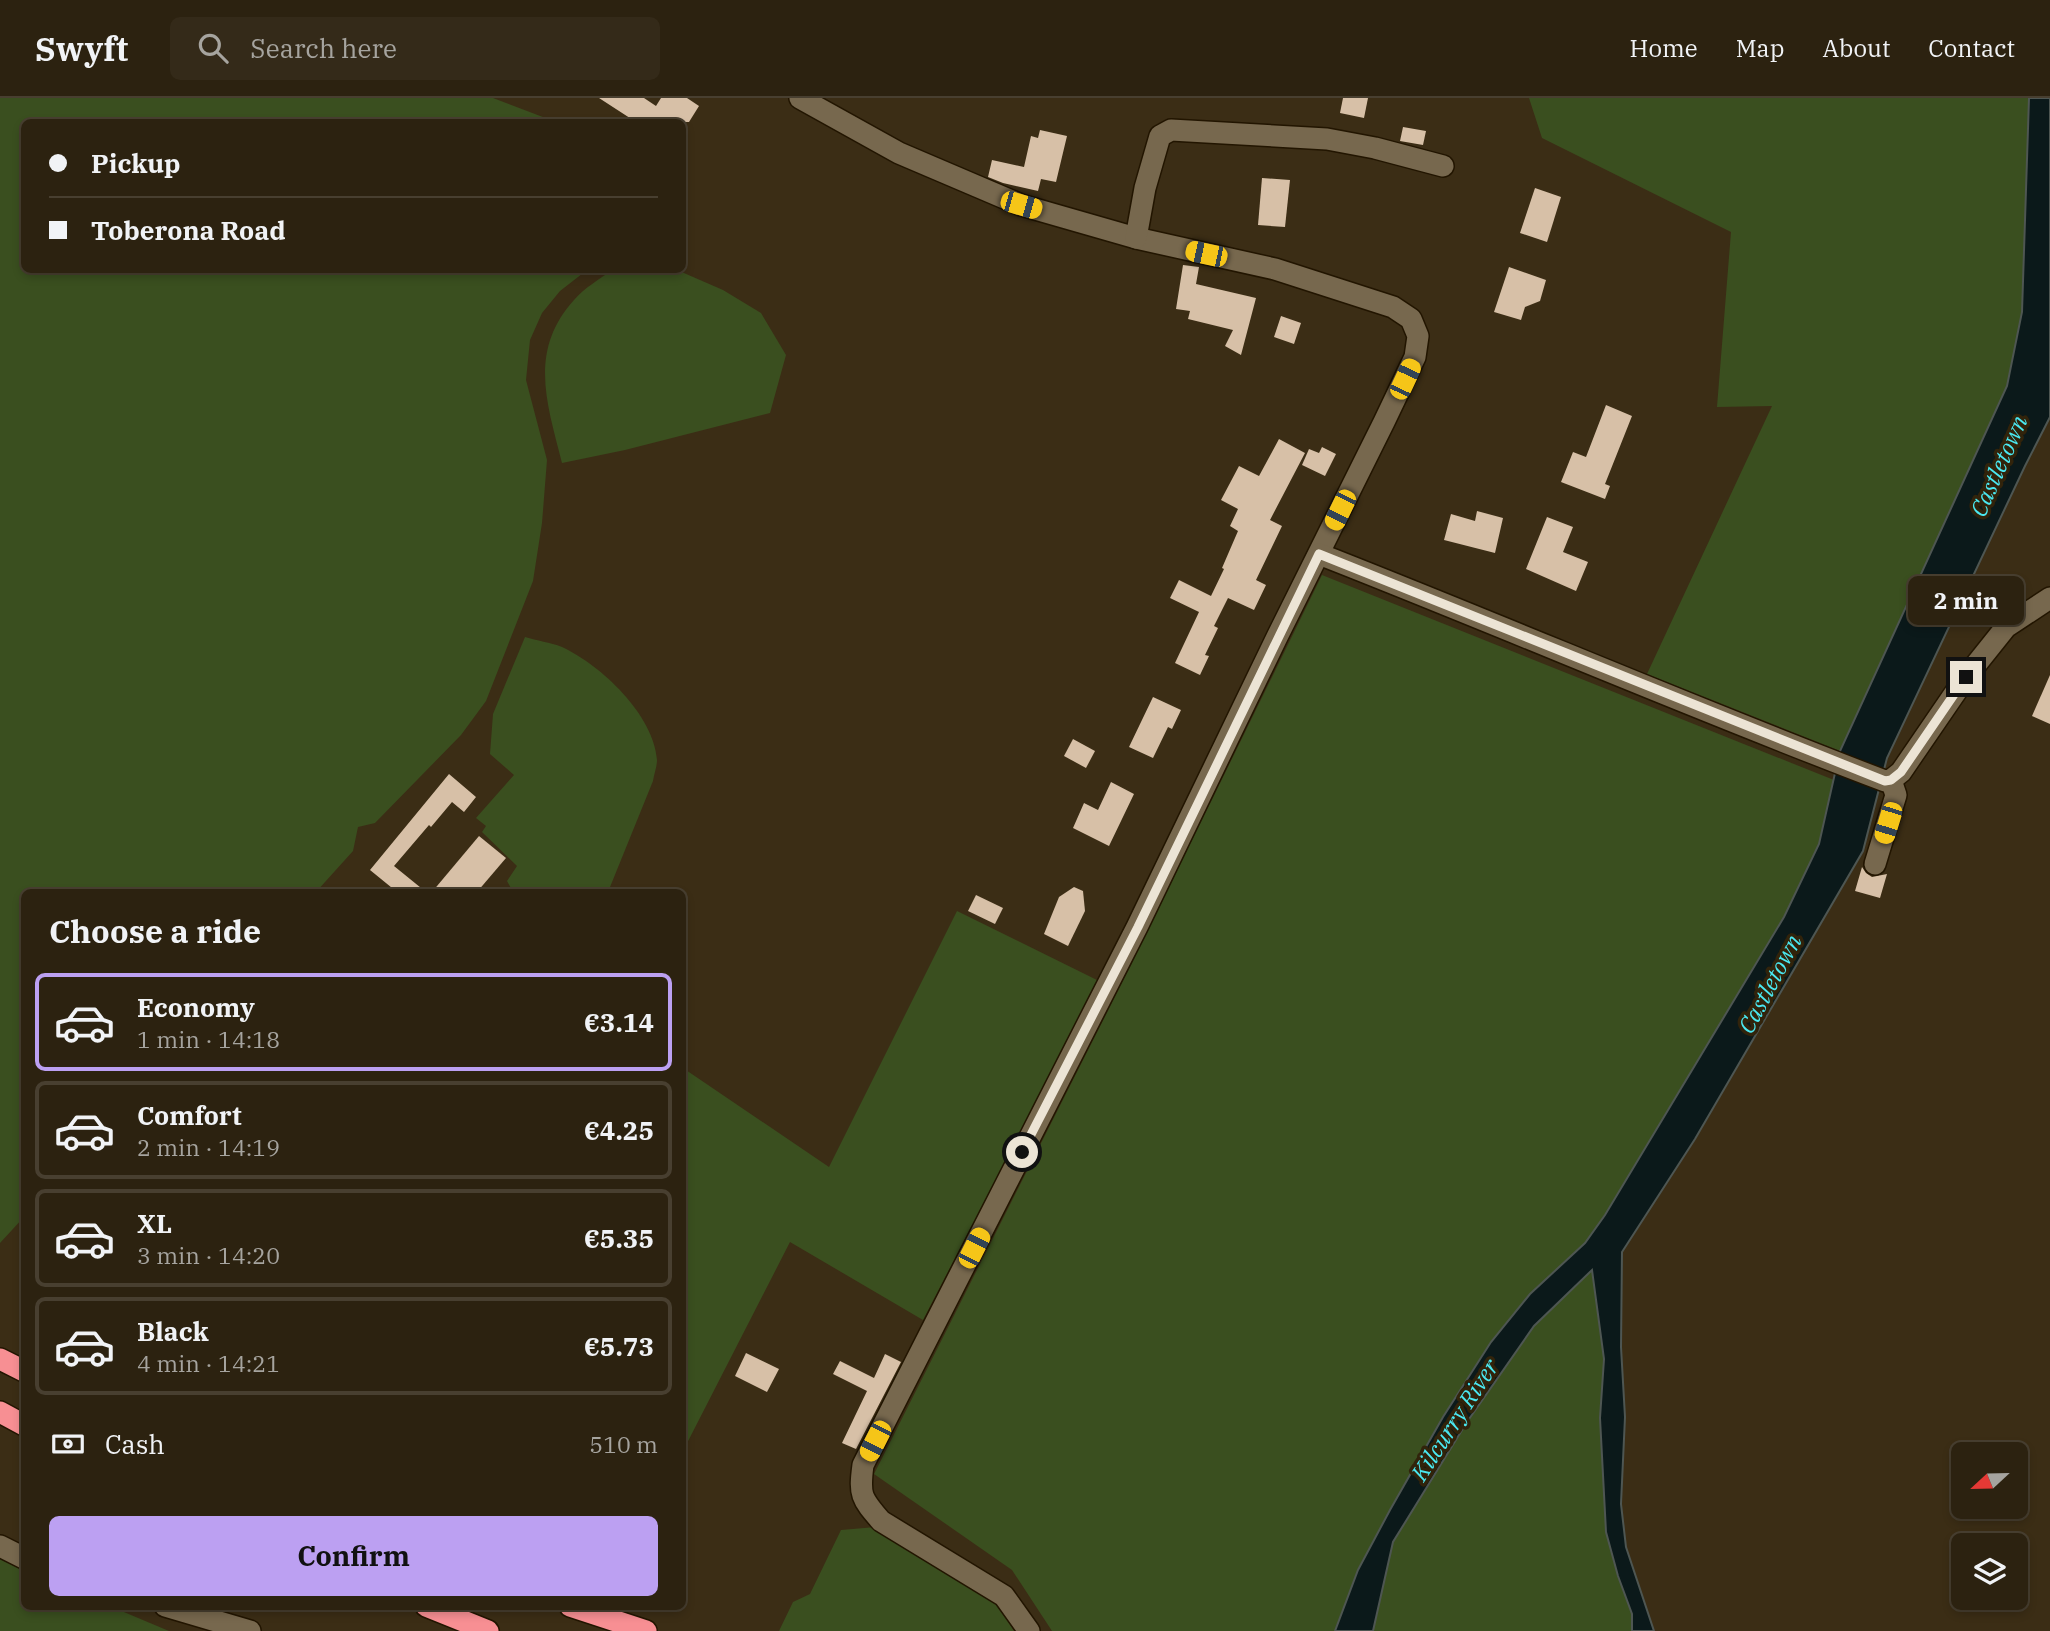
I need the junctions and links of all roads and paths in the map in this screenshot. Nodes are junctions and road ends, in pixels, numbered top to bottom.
1 (800, 98) edge
2 (1443, 166) dead end
3 (1136, 238) junction
4 (1319, 554) junction
5 (2050, 598) edge
6 (1888, 781) junction
7 (1875, 864) dead end
8 (0, 1359) edge
9 (21, 1370) edge
10 (0, 1412) edge
11 (21, 1423) edge
12 (0, 1546) edge
13 (21, 1556) edge
14 (179, 1610) edge
15 (436, 1610) edge
16 (582, 1610) edge
17 (250, 1631) edge
18 (488, 1631) edge
19 (646, 1631) edge
20 (1029, 1631) edge

1 - 3 street
2 - 3 street
3 - 4 street
4 - 6 street
4 - 20 street
5 - 6 street
6 - 7 street
8 - 9 highway
10 - 11 highway
12 - 13 street
14 - 17 street
15 - 18 highway
16 - 19 highway

